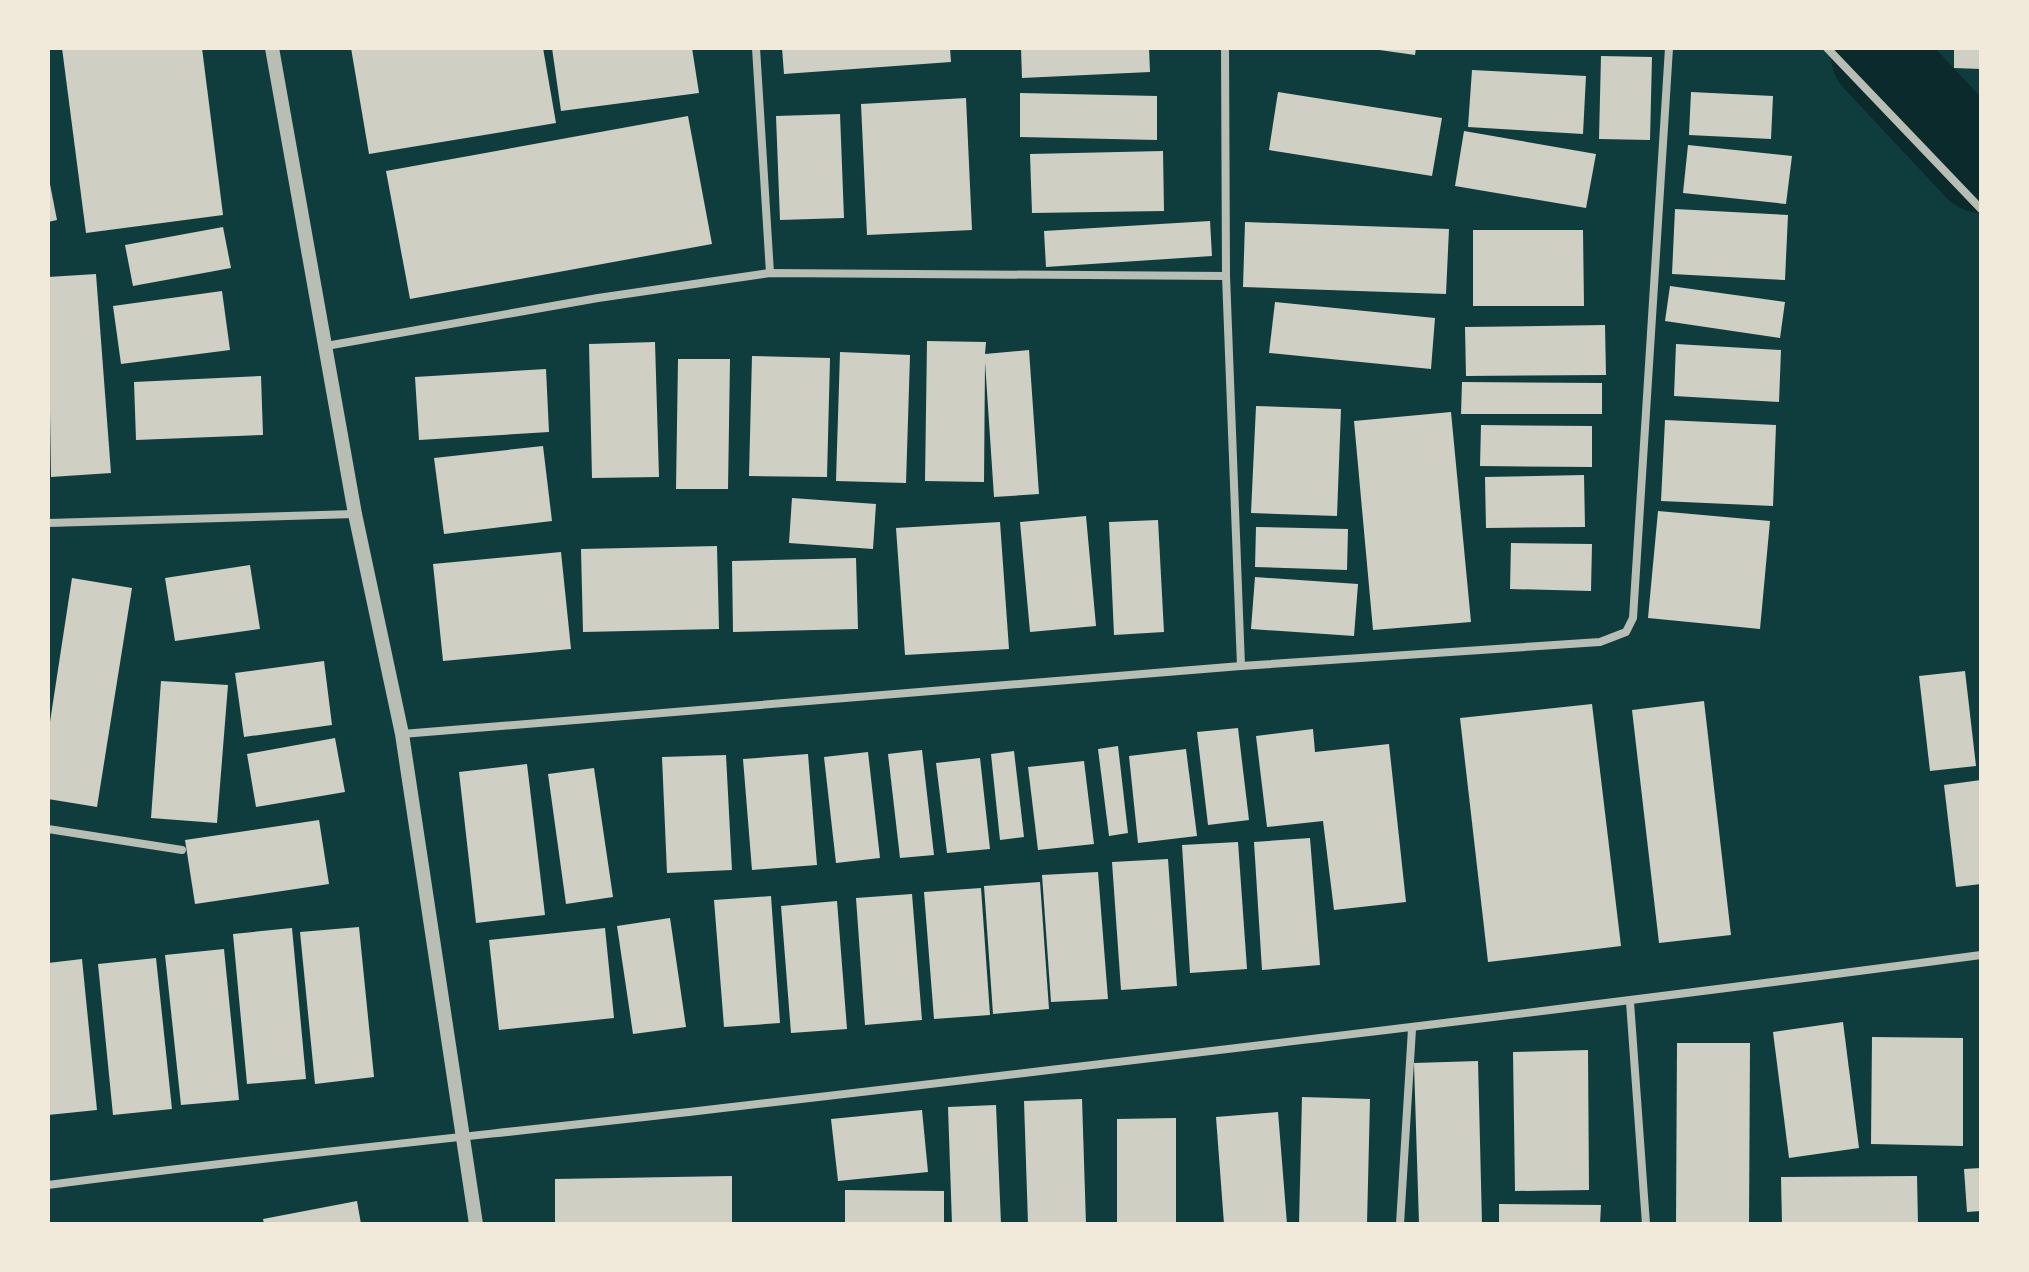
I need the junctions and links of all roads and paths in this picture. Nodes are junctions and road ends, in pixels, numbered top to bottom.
1 (272, 48) edge
2 (756, 48) edge
3 (1225, 48) edge
4 (1669, 48) edge
5 (1827, 48) edge
6 (1981, 209) edge
7 (770, 273) junction
8 (1226, 276) junction
9 (326, 346) junction
10 (355, 514) junction
11 (48, 523) edge
12 (1241, 666) junction
13 (402, 734) junction
14 (48, 829) edge
15 (182, 850) dead end
16 (1981, 955) edge
17 (1630, 1002) junction
18 (1412, 1029) junction
19 (462, 1138) junction
20 (48, 1185) edge
21 (476, 1224) edge
22 (1400, 1224) edge
23 (1646, 1224) edge

1 - 9 street
2 - 7 street
3 - 8 street
4 - 12 street
5 - 6 street
7 - 8 street
7 - 9 street
8 - 12 street
9 - 10 street
10 - 11 street
10 - 13 street
12 - 13 street
13 - 19 street
14 - 15 street
16 - 17 street
17 - 18 street
17 - 23 street
18 - 19 street
18 - 22 street
19 - 20 street
19 - 21 street

